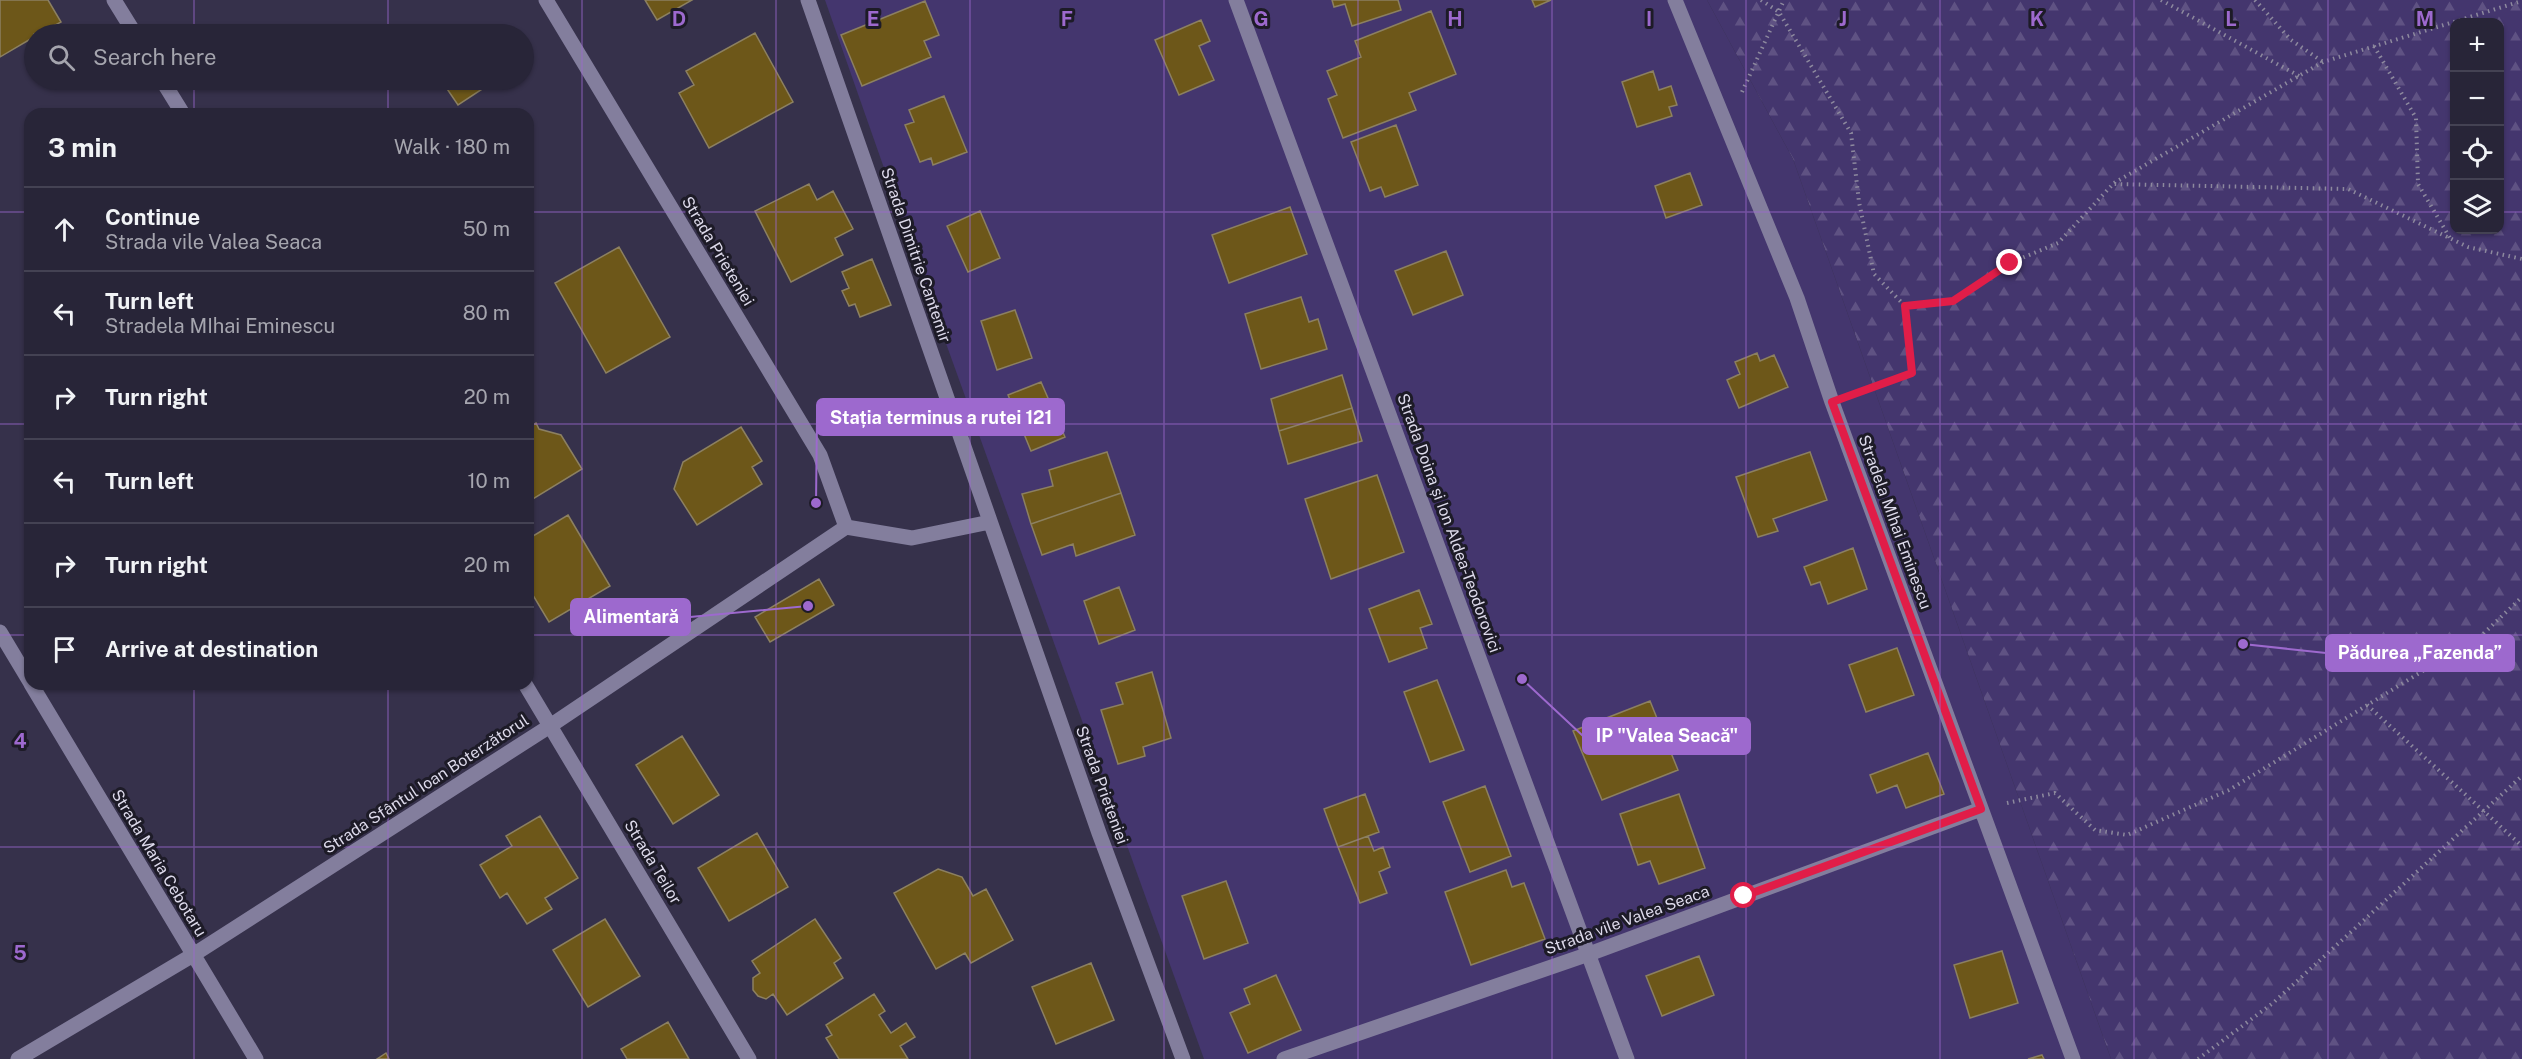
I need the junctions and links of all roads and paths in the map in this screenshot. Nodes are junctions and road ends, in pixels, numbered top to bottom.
1 (114, 0) edge
2 (546, 0) edge
3 (808, 0) edge
4 (1236, 0) edge
5 (1675, 0) edge
6 (1761, 0) edge
7 (1784, 0) edge
8 (2161, 0) edge
9 (2255, 0) edge
10 (2522, 1) edge
11 (1779, 12) junction
12 (129, 24) edge
13 (2374, 46) junction
14 (2323, 62) junction
15 (2299, 76) junction
16 (168, 90) edge
17 (179, 108) edge
18 (1726, 125) junction
19 (2113, 183) junction
20 (2450, 238) junction
21 (2522, 259) edge
22 (1905, 306) junction
23 (1832, 402) junction
24 (990, 522) junction
25 (846, 527) junction
26 (2522, 597) edge
27 (0, 632) edge
28 (24, 671) edge
29 (35, 690) edge
30 (529, 690) edge
31 (2367, 705) junction
32 (550, 726) junction
33 (2522, 776) edge
34 (1981, 809) junction
35 (2483, 812) junction
36 (2522, 846) edge
37 (1589, 954) junction
38 (193, 955) junction
39 (18, 1059) edge
40 (256, 1059) edge
41 (748, 1059) edge
42 (1184, 1059) edge
43 (1284, 1059) edge
44 (1628, 1059) edge
45 (2073, 1059) edge
46 (2198, 1059) edge

1 - 12 street
2 - 25 street, Strada Prieteniei
3 - 24 street, Strada Dimitrie Cantemir
4 - 37 street, Strada Doina și Ion Aldea-Teodorovici
5 - 18 street, Stradela MIhai Eminescu
6 - 11 path
7 - 11 path
8 - 15 path
9 - 14 path
10 - 13 path
11 - 18 path
11 - 22 path
13 - 14 path
13 - 20 path
14 - 15 path
15 - 19 path
16 - 17 street
18 - 23 street, Stradela MIhai Eminescu
19 - 20 path
19 - 22 path
20 - 21 path
22 - 23 path
23 - 34 street, Stradela MIhai Eminescu
24 - 25 street
24 - 42 street, Strada Prieteniei
25 - 32 street, Strada Sfântul Ioan Boterzătorul
26 - 31 path
27 - 28 street, Strada Maria Cebotaru
29 - 38 street, Strada Maria Cebotaru
30 - 32 street, Strada Teilor
31 - 34 path
31 - 35 path
32 - 38 street, Strada Sfântul Ioan Boterzătorul
32 - 41 street, Strada Teilor
33 - 35 path
34 - 37 street, Strada vile Valea Seaca
34 - 45 street, Stradela MIhai Eminescu
35 - 36 path
35 - 46 path
37 - 43 street, Strada vile Valea Seaca
37 - 44 street, Strada Doina și Ion Aldea-Teodorovici
38 - 39 street, Strada Sfântul Ioan Boterzătorul
38 - 40 street, Strada Maria Cebotaru

